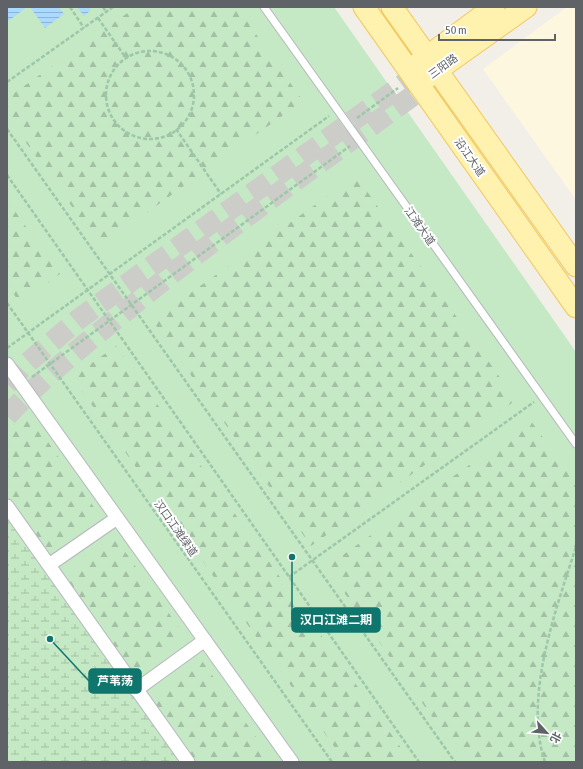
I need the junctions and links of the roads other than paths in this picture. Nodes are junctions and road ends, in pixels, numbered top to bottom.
1 (264, 7) edge
2 (364, 7) edge
3 (392, 7) edge
4 (494, 7) edge
5 (526, 7) edge
6 (432, 63) junction
7 (414, 77) junction
8 (576, 266) edge
9 (576, 307) edge
10 (7, 364) edge
11 (576, 444) edge
12 (7, 506) edge
13 (117, 518) junction
14 (49, 565) junction
15 (205, 640) junction
16 (136, 690) junction
17 (188, 762) edge
18 (292, 762) edge

1 - 11 lane, 江滩大道
2 - 7 main road, 沿江大道
3 - 6 main road, 沿江大道
4 - 6 main road, 三阳路
5 - 6 main road, 三阳路
6 - 7 main road, 三阳路
6 - 8 main road, 沿江大道
7 - 9 main road, 沿江大道
10 - 13 street
12 - 14 street
13 - 14 street
13 - 15 street
14 - 16 street
15 - 16 street
15 - 18 street
16 - 17 street

